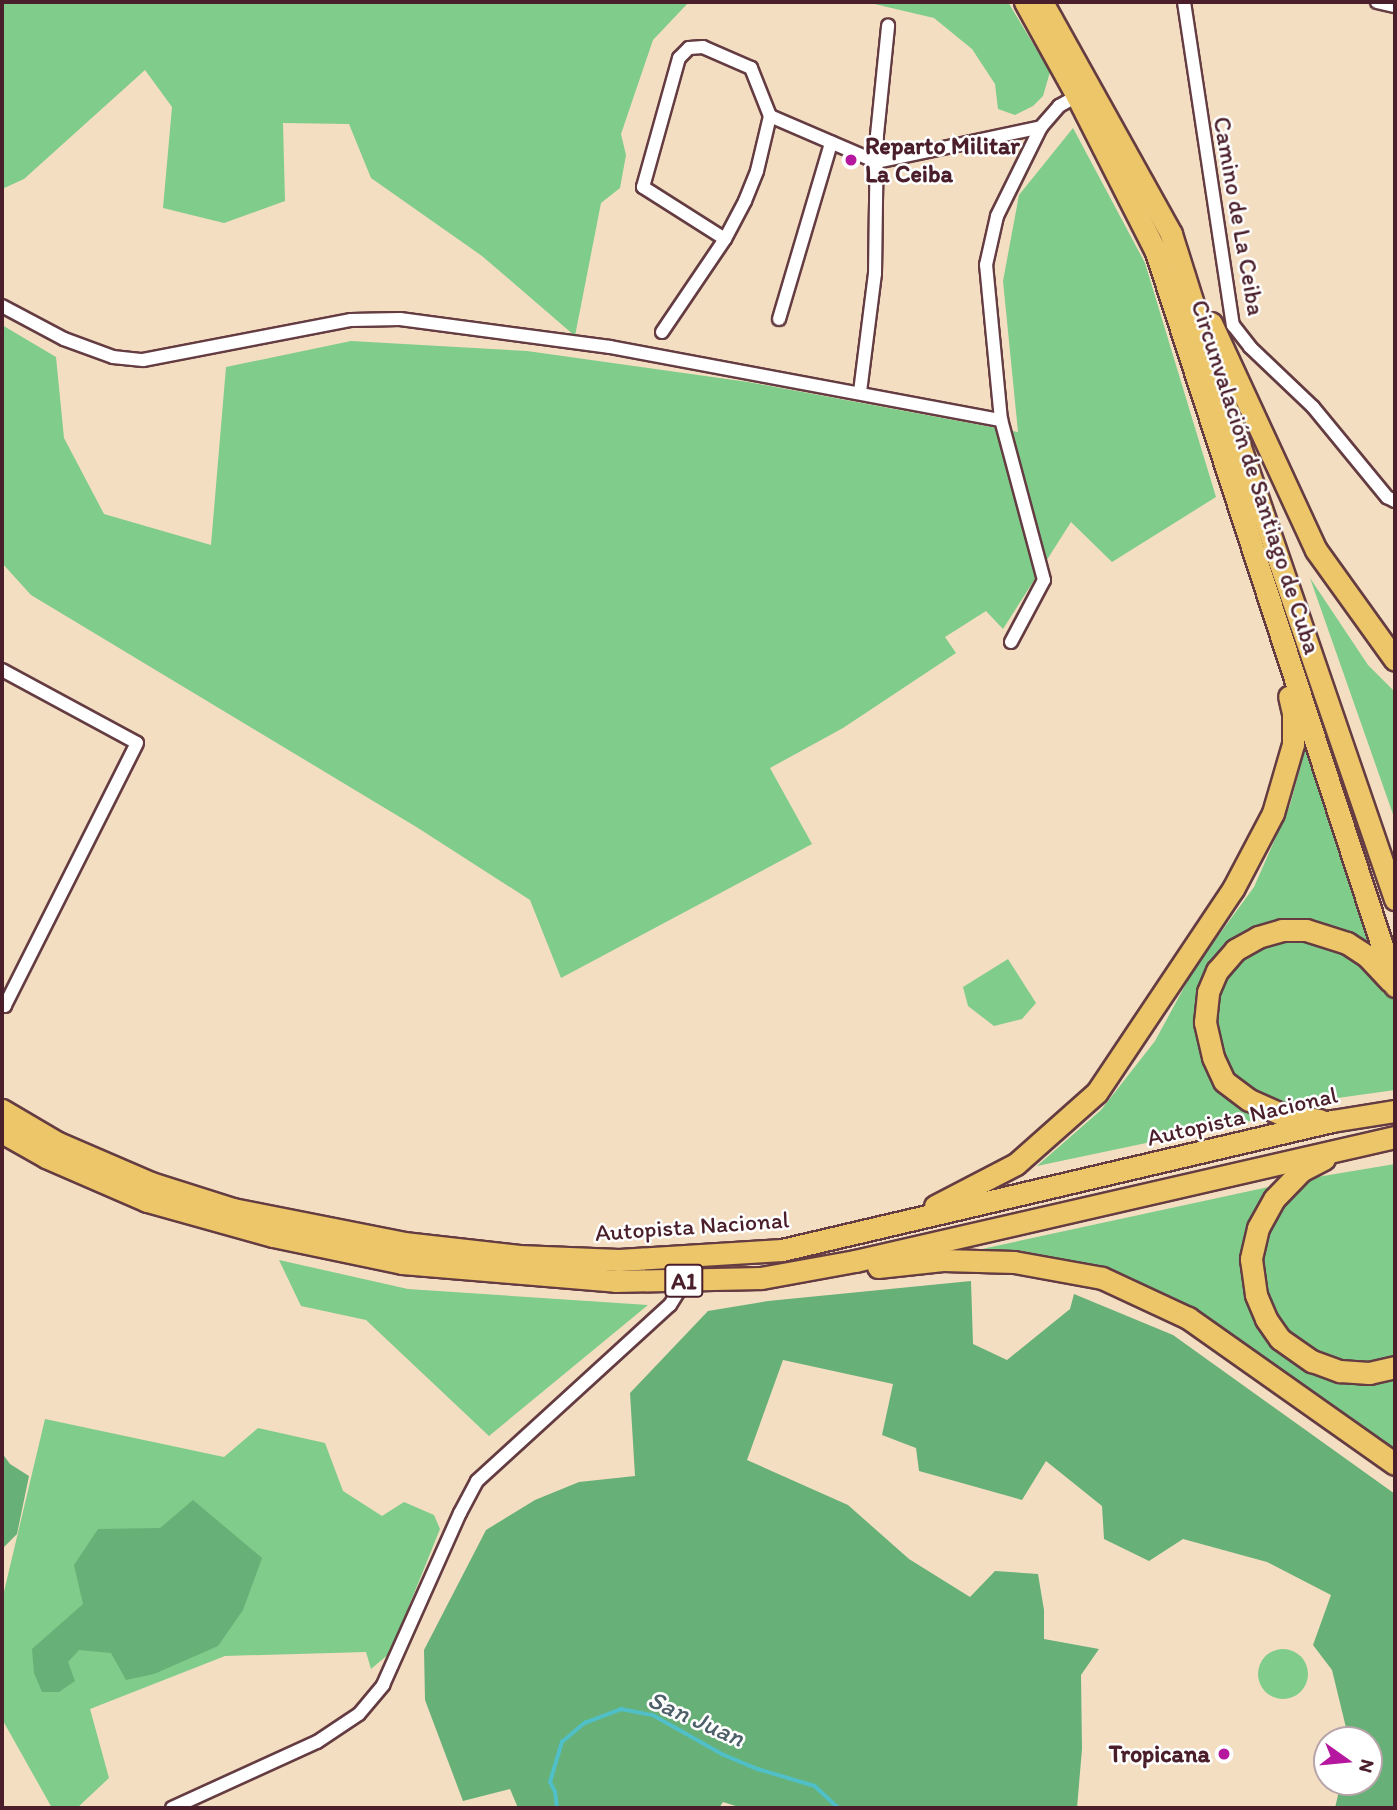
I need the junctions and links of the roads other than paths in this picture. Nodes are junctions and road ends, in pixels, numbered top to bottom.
1 (1024, 2) edge
2 (1042, 2) edge
3 (1184, 2) edge
4 (1377, 2) edge
5 (1395, 6) edge
6 (888, 26) dead end
7 (1084, 91) junction
8 (770, 116) junction
9 (1041, 127) junction
10 (831, 143) junction
11 (877, 162) junction
12 (1171, 234) junction
13 (725, 239) junction
14 (2, 306) edge
15 (779, 319) dead end
16 (662, 332) dead end
17 (1215, 332) junction
18 (1250, 347) junction
19 (860, 392) junction
20 (1001, 420) junction
21 (1395, 501) edge
22 (1258, 565) junction
23 (1011, 642) dead end
24 (1395, 660) edge
25 (2, 670) edge
26 (1395, 899) edge
27 (1395, 986) edge
28 (2, 1004) edge
29 (2, 1110) edge
30 (1395, 1111) edge
31 (1332, 1121) junction
32 (2, 1132) edge
33 (1385, 1139) edge
34 (897, 1223) junction
35 (761, 1278) junction
36 (685, 1281) junction
37 (1395, 1367) edge
38 (1395, 1464) edge
39 (173, 1808) edge

1 - 7 highway, Circunvalación de Santiago de Cuba
2 - 7 highway, Circunvalación de Santiago de Cuba
3 - 18 street, Camino de La Ceiba
4 - 5 street
6 - 11 street
7 - 9 street
7 - 12 highway, Circunvalación de Santiago de Cuba
7 - 22 highway, Circunvalación de Santiago de Cuba
8 - 10 street
8 - 13 street
8 - 13 street
9 - 11 street
9 - 20 street
10 - 11 street
10 - 15 street
11 - 19 street
12 - 17 highway
12 - 26 highway, Circunvalación de Santiago de Cuba
13 - 16 street
14 - 19 street
17 - 18 street
17 - 24 highway
18 - 21 street, Camino de La Ceiba
19 - 20 street
20 - 23 street
22 - 27 highway, Circunvalación de Santiago de Cuba
22 - 34 highway
25 - 28 street
27 - 31 highway
29 - 34 highway, Autopista Nacional / A1
30 - 31 highway, Autopista Nacional / A1
31 - 34 highway, Autopista Nacional / A1
32 - 36 highway, Autopista Nacional / A1
33 - 35 highway, Autopista Nacional / A1
33 - 37 highway
35 - 36 highway, Autopista Nacional / A1
35 - 38 highway
36 - 39 street

